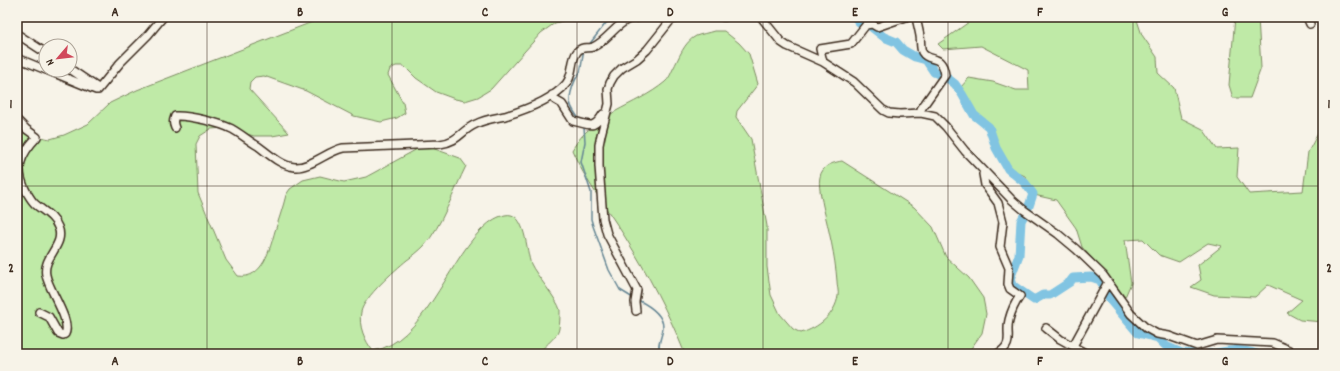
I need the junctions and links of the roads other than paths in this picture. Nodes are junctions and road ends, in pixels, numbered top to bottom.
1 (163, 17) edge
2 (641, 17) edge
3 (659, 17) edge
4 (681, 17) edge
5 (761, 17) edge
6 (906, 17) edge
7 (916, 17) edge
8 (671, 20) junction
9 (17, 34) edge
10 (38, 48) edge
11 (17, 58) edge
12 (823, 62) junction
13 (38, 67) edge
14 (78, 75) edge
15 (66, 78) edge
16 (99, 89) junction
17 (552, 95) junction
18 (921, 113) junction
19 (606, 115) junction
20 (17, 120) edge
21 (175, 128) dead end
22 (985, 172) junction
23 (1107, 284) junction
24 (636, 311) dead end
25 (39, 312) dead end
26 (1046, 328) dead end
27 (1073, 346) junction
28 (997, 354) edge
29 (1086, 354) edge
30 (1293, 354) edge

1 - 16 street
2 - 17 street
3 - 8 street
4 - 8 street
5 - 12 street
6 - 12 street
7 - 18 street
8 - 19 street
9 - 10 street
11 - 13 street
12 - 18 street
14 - 16 street
15 - 16 street
17 - 19 street
17 - 21 street
18 - 22 street
19 - 24 street
20 - 25 street
22 - 23 street
22 - 28 street
23 - 27 street
23 - 30 street
26 - 27 street
27 - 29 street

